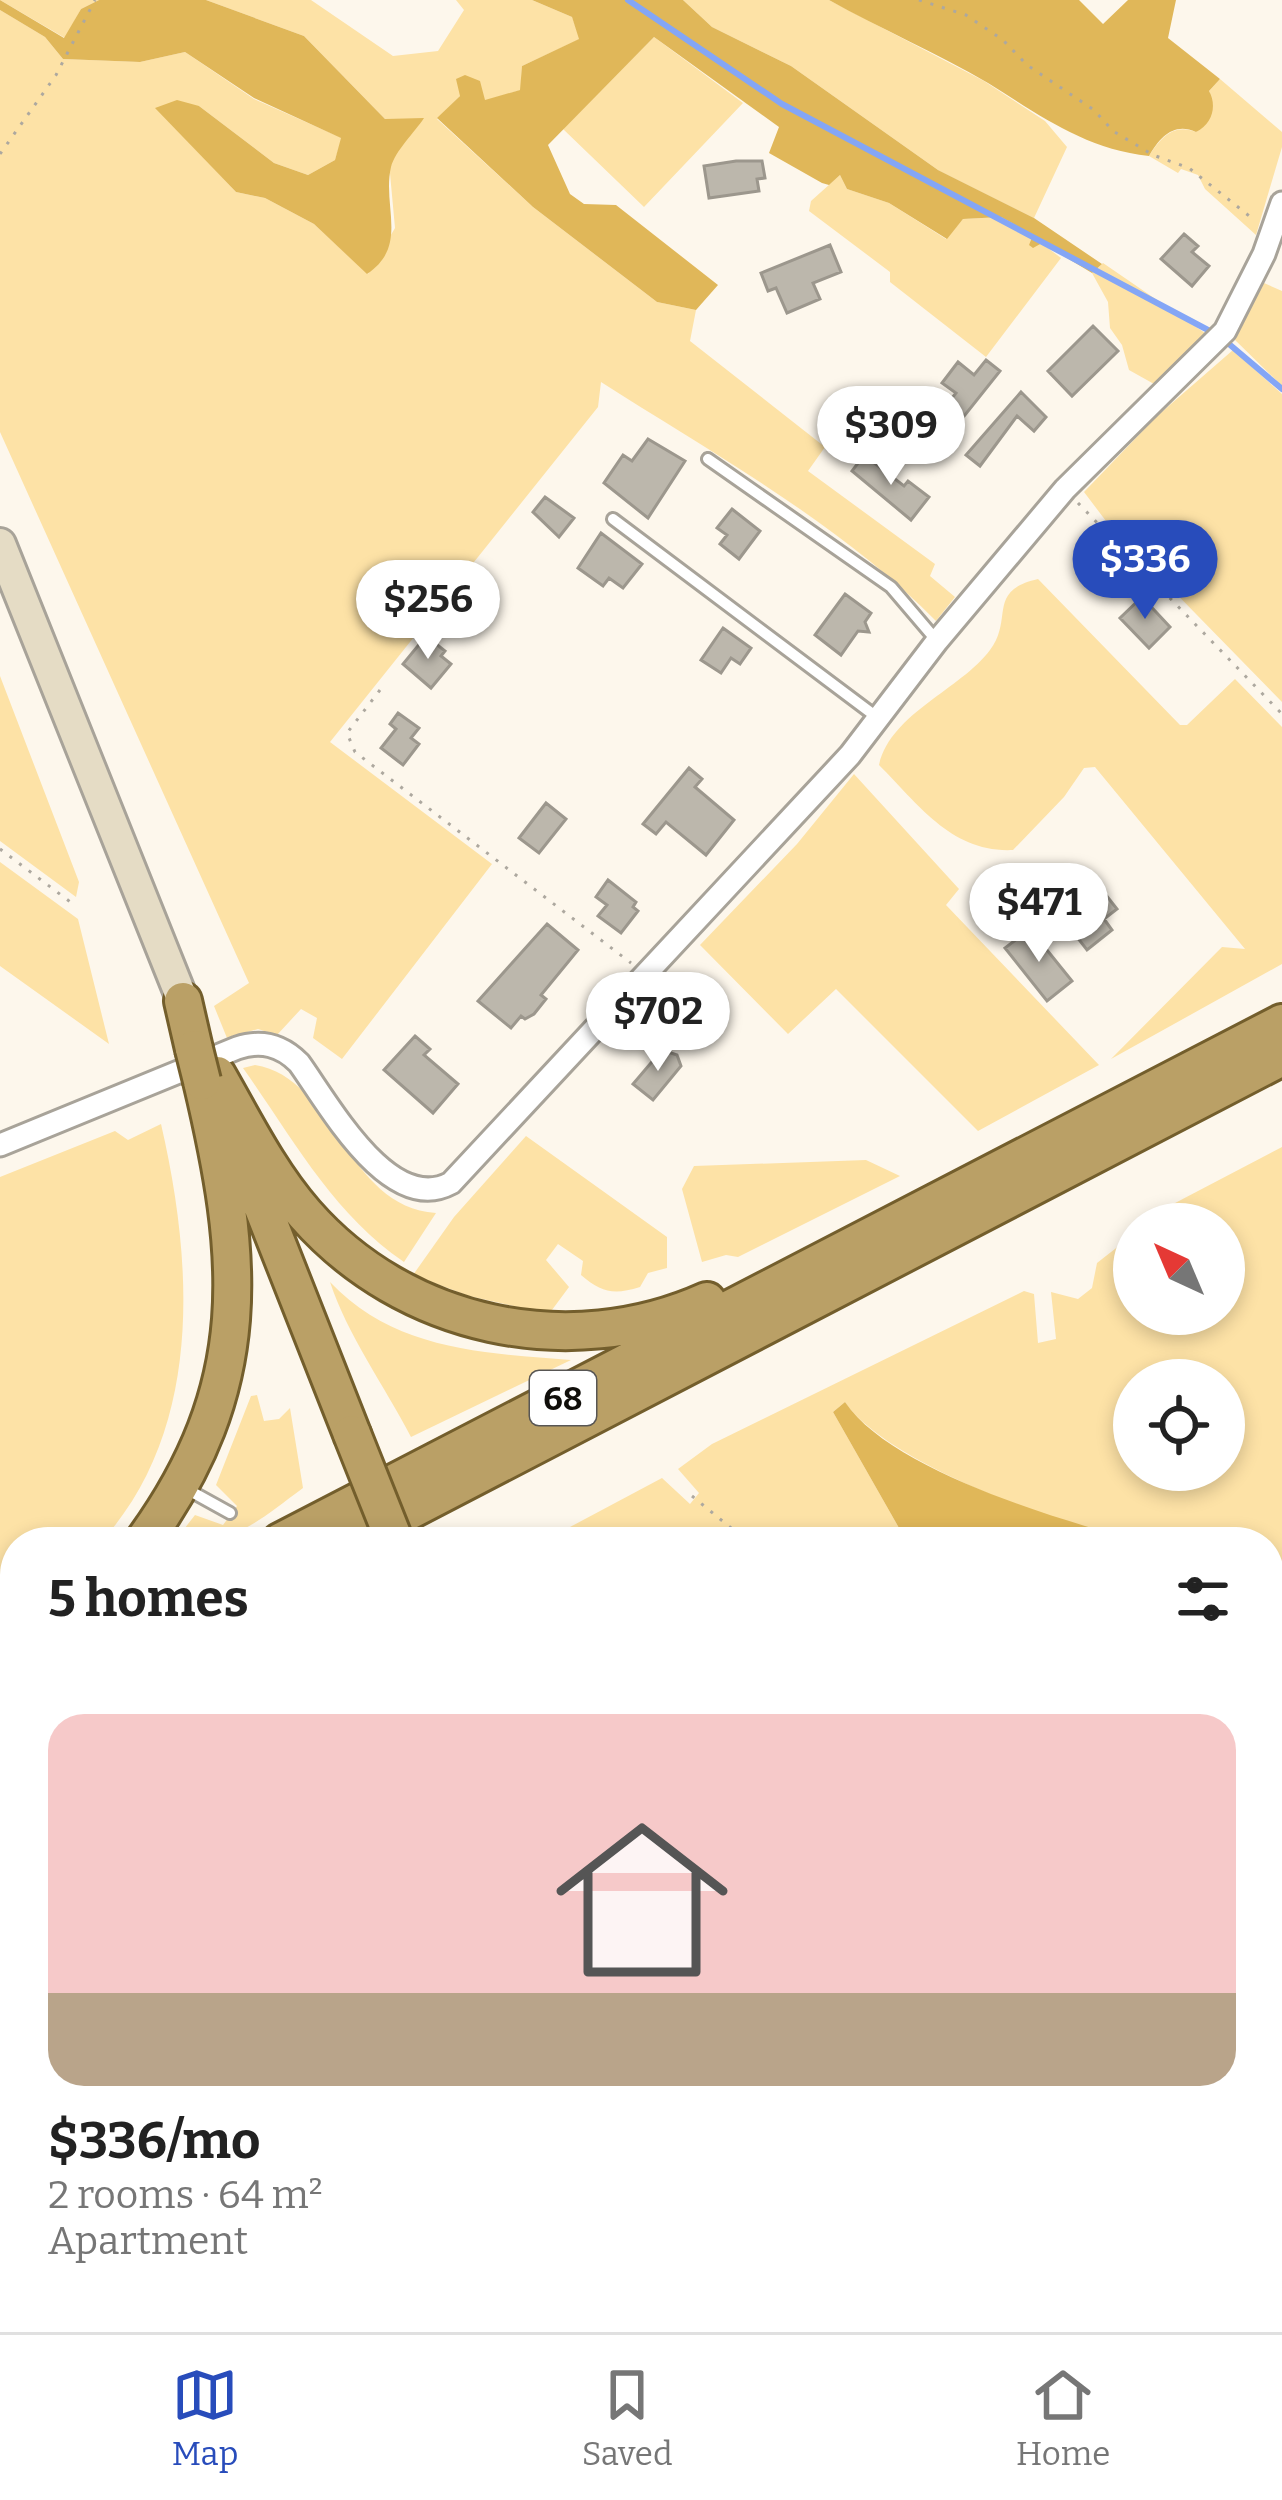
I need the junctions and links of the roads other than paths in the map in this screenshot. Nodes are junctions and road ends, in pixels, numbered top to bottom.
1 (1282, 203) edge
2 (707, 459) dead end
3 (613, 519) dead end
4 (0, 544) edge
5 (937, 640) junction
6 (878, 718) junction
7 (182, 1001) joint
8 (1282, 1023) edge
9 (1282, 1058) edge
10 (205, 1065) junction
11 (0, 1144) edge
12 (843, 1250) junction
13 (180, 1485) junction
14 (230, 1513) dead end
15 (153, 1527) edge
16 (309, 1527) edge
17 (367, 1527) edge
18 (392, 1527) edge

1 - 5 street
2 - 5 lane
3 - 6 lane
4 - 7 main road
5 - 6 street
6 - 11 street
7 - 10 highway
8 - 12 highway, 68
9 - 18 highway, 68
10 - 12 highway
10 - 13 highway
10 - 17 highway, bridge
12 - 16 highway, 68
13 - 14 lane
13 - 15 highway

